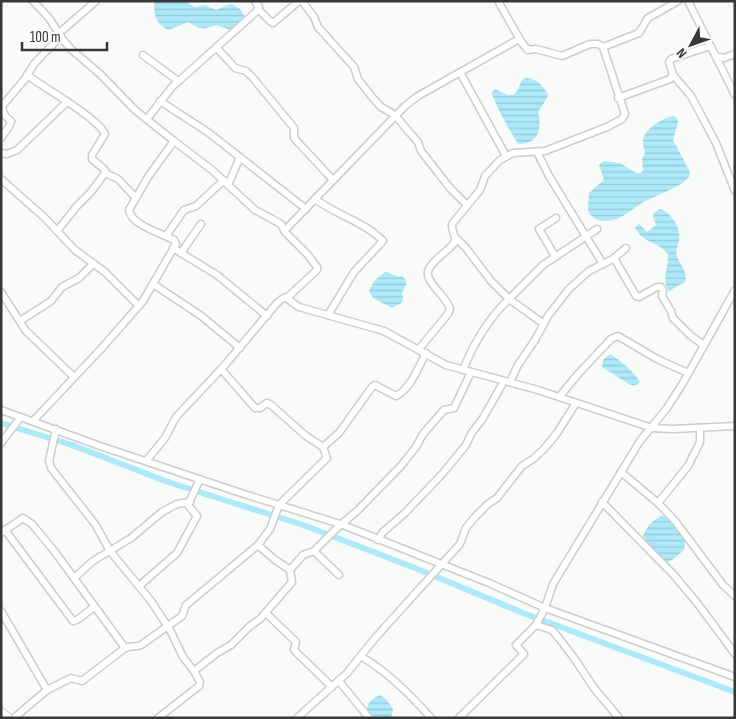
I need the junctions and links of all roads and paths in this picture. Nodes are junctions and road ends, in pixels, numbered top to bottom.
1 (33, 1) edge
2 (96, 1) edge
3 (255, 1) edge
4 (300, 1) edge
5 (498, 1) edge
6 (678, 1) edge
7 (688, 1) edge
8 (258, 9) junction
9 (58, 34) junction
10 (520, 39) junction
11 (710, 46) junction
12 (216, 47) junction
13 (603, 47) junction
14 (735, 54) edge
15 (143, 55) dead end
16 (716, 56) junction
17 (460, 74) junction
18 (27, 75) junction
19 (673, 75) junction
20 (178, 81) junction
21 (735, 94) edge
22 (618, 98) junction
23 (67, 102) junction
24 (160, 102) junction
25 (394, 115) junction
26 (146, 119) junction
27 (1, 138) edge
28 (174, 141) junction
29 (537, 152) junction
30 (1, 153) edge
31 (506, 156) junction
32 (240, 157) junction
33 (105, 173) junction
34 (1, 179) edge
35 (332, 179) junction
36 (226, 183) junction
37 (735, 191) edge
38 (136, 198) junction
39 (315, 200) junction
40 (467, 205) junction
41 (306, 209) junction
42 (556, 218) dead end
43 (201, 224) dead end
44 (597, 229) dead end
45 (285, 230) junction
46 (57, 231) junction
47 (166, 236) junction
48 (586, 236) junction
49 (456, 238) junction
50 (173, 248) junction
51 (626, 248) dead end
52 (181, 253) junction
53 (555, 256) junction
54 (614, 258) junction
55 (93, 264) junction
56 (603, 264) junction
57 (153, 284) junction
58 (734, 291) edge
59 (1, 292) edge
60 (289, 296) junction
61 (509, 299) junction
62 (138, 306) junction
63 (328, 315) junction
64 (267, 316) junction
65 (20, 321) junction
66 (544, 324) junction
67 (704, 345) junction
68 (240, 348) junction
69 (419, 349) junction
70 (426, 353) junction
71 (221, 369) junction
72 (463, 370) junction
73 (471, 372) junction
74 (688, 373) junction
75 (74, 377) junction
76 (507, 382) junction
77 (559, 397) junction
78 (576, 403) junction
79 (1, 410) edge
80 (20, 418) junction
81 (33, 421) junction
82 (735, 426) edge
83 (652, 428) junction
84 (700, 428) junction
85 (56, 429) junction
86 (1, 444) edge
87 (323, 447) junction
88 (146, 461) junction
89 (621, 472) junction
90 (200, 482) junction
91 (190, 502) junction
92 (602, 502) junction
93 (658, 503) junction
94 (279, 508) junction
95 (343, 525) junction
96 (3, 531) edge
97 (378, 540) junction
98 (258, 545) junction
99 (110, 551) junction
100 (314, 551) junction
101 (439, 568) junction
102 (290, 570) junction
103 (339, 575) dead end
104 (74, 578) junction
105 (139, 586) junction
106 (735, 596) edge
107 (94, 607) junction
108 (1, 610) edge
109 (544, 610) junction
110 (266, 613) junction
111 (536, 624) junction
112 (168, 627) junction
113 (124, 648) junction
114 (735, 654) edge
115 (362, 656) junction
116 (194, 671) junction
117 (735, 677) edge
118 (339, 681) junction
119 (332, 687) junction
120 (47, 690) junction
121 (1, 713) edge
122 (300, 716) edge
123 (7, 718) edge
124 (14, 718) edge
125 (158, 718) edge
126 (369, 718) edge
127 (431, 718) edge
128 (459, 718) edge
129 (619, 718) edge

1 - 9 street
2 - 9 street
3 - 8 street
4 - 8 street
4 - 25 street
5 - 10 street
6 - 13 street
7 - 11 street
8 - 12 street
9 - 18 street
9 - 26 street
10 - 13 street
10 - 17 street
11 - 16 street
11 - 19 street
12 - 20 street
12 - 35 street
13 - 22 street
14 - 16 street
15 - 20 street
16 - 21 street
17 - 25 street
17 - 31 street
18 - 23 street
18 - 27 street
19 - 22 street
19 - 37 street
20 - 24 street
22 - 29 street
23 - 30 street
23 - 33 street
24 - 26 street
24 - 32 street
25 - 35 street
25 - 40 street
26 - 28 street
28 - 36 street
28 - 38 street
29 - 31 street
29 - 48 street
31 - 40 street
32 - 36 street
32 - 41 street
33 - 38 street
33 - 46 street
34 - 46 street
35 - 39 street
36 - 45 street
36 - 47 street
38 - 47 street
39 - 41 street
39 - 63 street
40 - 49 street
41 - 45 street
42 - 53 street
43 - 52 street
44 - 48 street
45 - 60 street
46 - 55 street
47 - 50 street
48 - 53 street
48 - 56 street
49 - 61 street
49 - 69 street
50 - 52 street
50 - 57 street
51 - 54 street
52 - 64 street
53 - 61 street
54 - 56 street
54 - 67 street
55 - 62 street
55 - 65 street
56 - 66 street
57 - 62 street
57 - 68 street
58 - 67 street
59 - 65 street
60 - 63 street
60 - 64 street
61 - 66 street
61 - 72 street
62 - 75 street
63 - 69 street
64 - 68 street
65 - 75 street
66 - 76 street
67 - 74 street
68 - 71 street
69 - 70 street
70 - 72 street
70 - 87 street
71 - 87 street
71 - 88 street
72 - 73 street
73 - 76 street
73 - 95 street
74 - 77 street
74 - 83 street
75 - 81 street
76 - 77 street
76 - 97 street
77 - 78 street
78 - 83 street
78 - 101 street
79 - 80 street
80 - 81 street
80 - 86 street
81 - 85 street
82 - 84 street
83 - 84 street
83 - 89 street
84 - 93 street
85 - 88 street
85 - 99 street
87 - 94 street
88 - 90 street
89 - 92 street
89 - 93 street
90 - 91 street
90 - 94 street
91 - 99 street
91 - 105 street
92 - 109 street
92 - 114 street
93 - 106 street
94 - 95 street
94 - 98 street
95 - 97 street
95 - 100 street
96 - 104 street
96 - 107 street
97 - 101 street
98 - 102 street
98 - 112 street
99 - 104 street
99 - 105 street
100 - 102 street
100 - 103 street
101 - 109 street
101 - 115 street
102 - 110 street
104 - 107 street
105 - 112 street
107 - 113 street
108 - 120 street
109 - 111 street
109 - 117 street
110 - 116 street
110 - 119 street
111 - 128 street
111 - 129 street
112 - 113 street
112 - 116 street
113 - 120 street
115 - 118 street
115 - 127 street
116 - 125 street
118 - 119 street
118 - 126 street
119 - 122 street
120 - 124 street
121 - 123 highway

